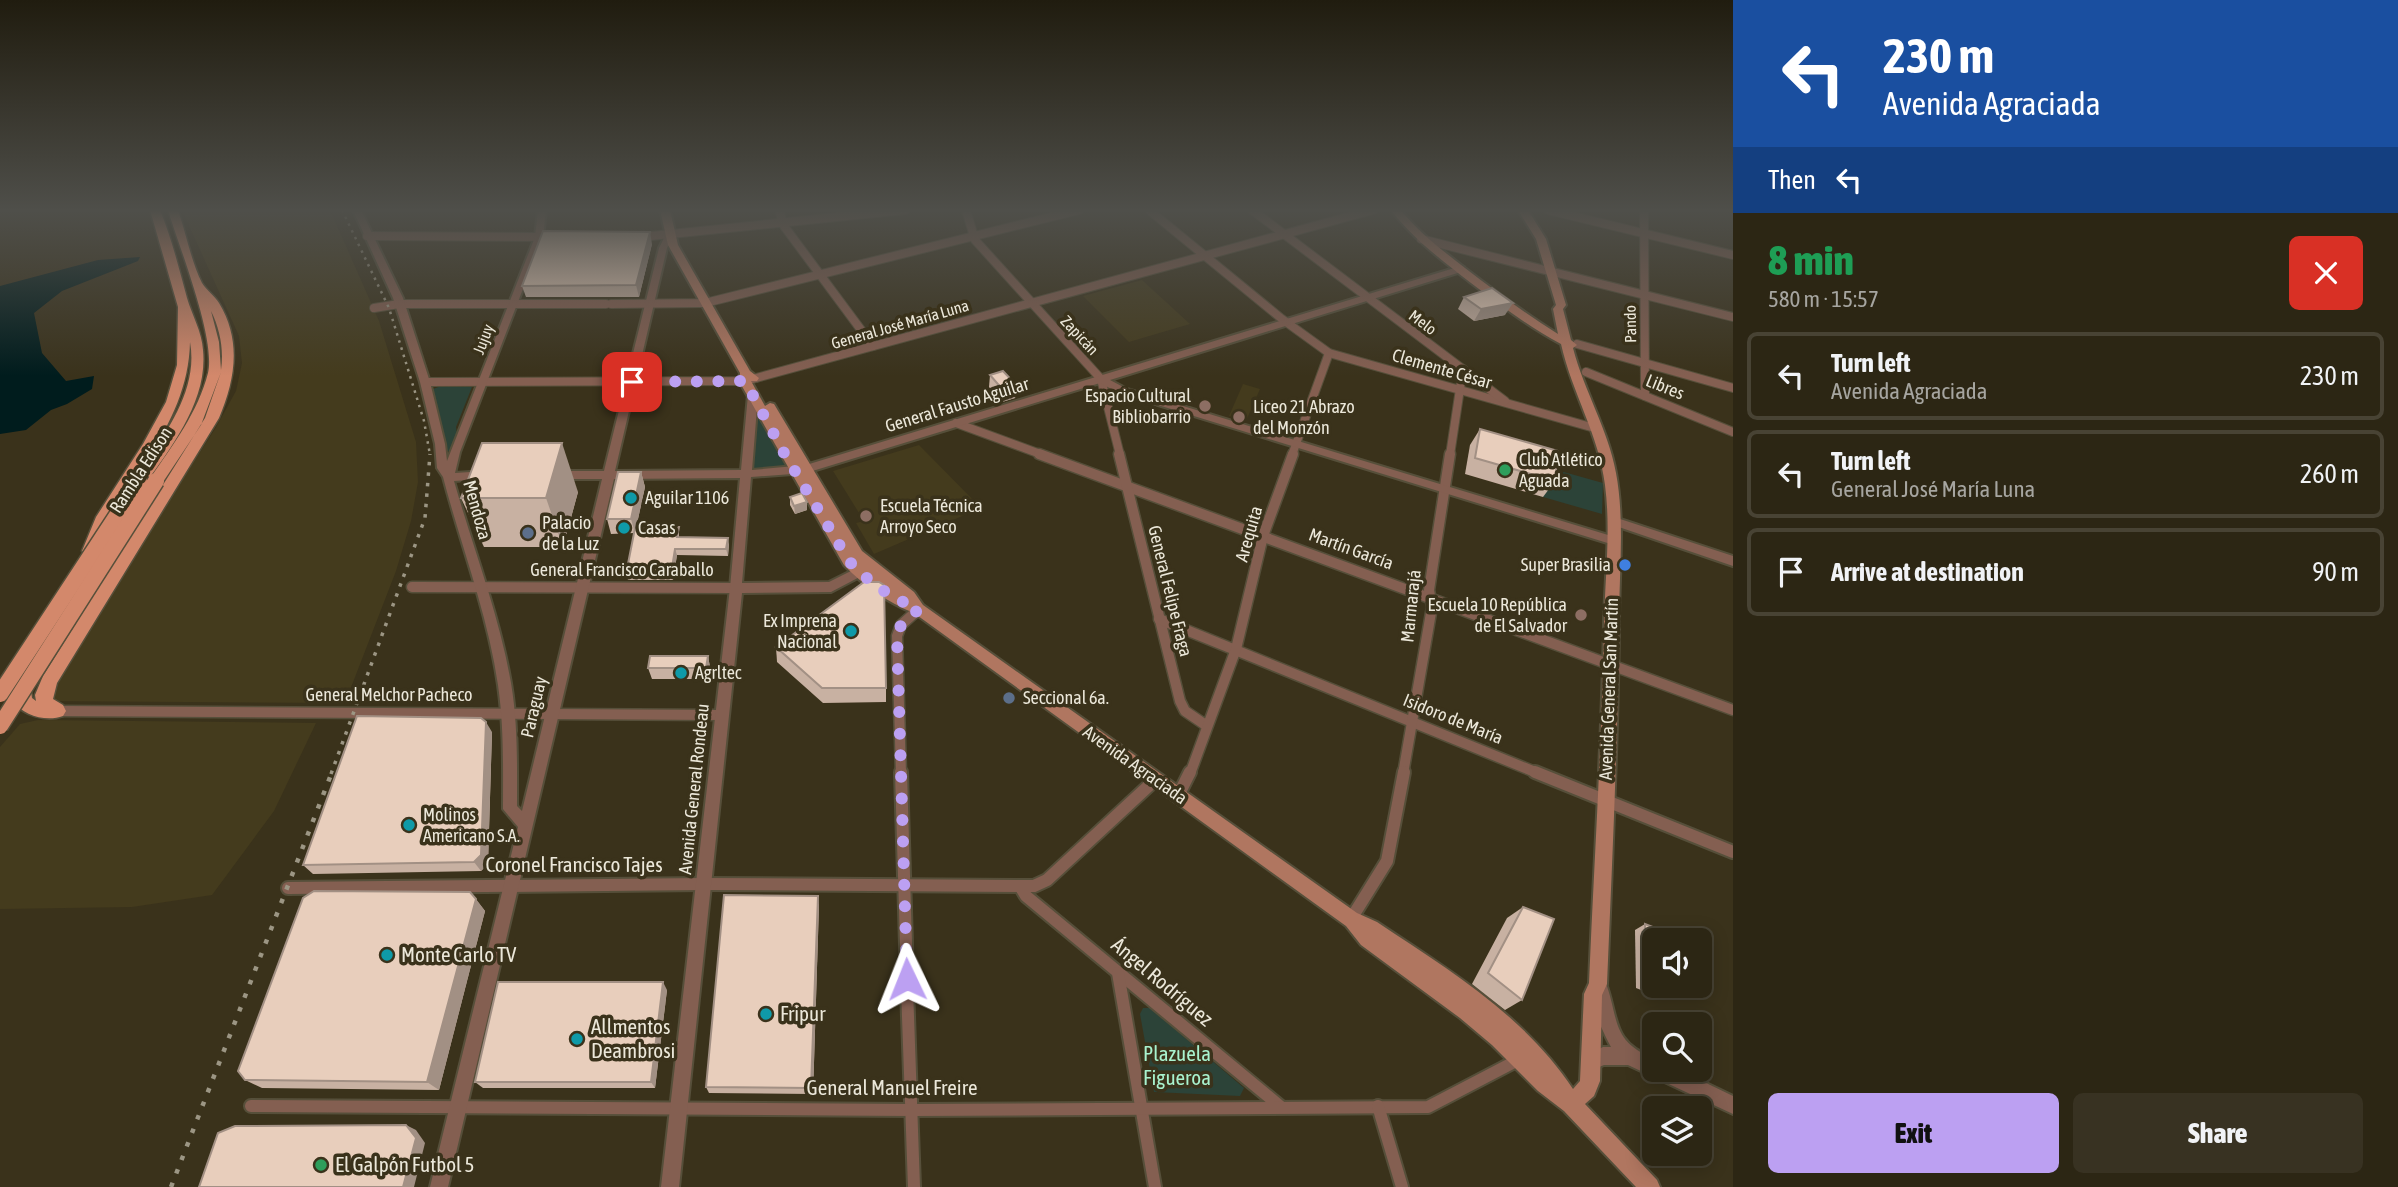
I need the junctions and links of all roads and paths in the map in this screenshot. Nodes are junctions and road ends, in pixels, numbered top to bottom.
1 (174, 265) edge
2 (190, 265) edge
3 (381, 265) edge
4 (528, 265) edge
5 (659, 265) edge
6 (685, 265) edge
7 (814, 265) edge
8 (858, 265) edge
9 (997, 265) edge
10 (1170, 265) edge
11 (1216, 265) edge
12 (1325, 265) edge
13 (1456, 265) edge
14 (1532, 265) edge
15 (1550, 265) edge
16 (1644, 265) edge
17 (1461, 269) junction
18 (1551, 270) junction
19 (821, 275) junction
20 (197, 286) junction
21 (1644, 294) junction
22 (1367, 298) junction
23 (705, 303) junction
24 (1030, 303) junction
25 (400, 304) junction
26 (514, 304) junction
27 (650, 304) junction
28 (184, 307) junction
29 (374, 308) dead end
30 (1733, 317) edge
31 (1287, 323) junction
32 (873, 346) junction
33 (1574, 348) junction
34 (1329, 353) junction
35 (1644, 363) junction
36 (1462, 369) junction
37 (1586, 372) junction
38 (749, 378) junction
39 (1101, 379) junction
40 (425, 382) junction
41 (484, 382) junction
42 (632, 382) junction
43 (1733, 387) edge
44 (1459, 390) junction
45 (1123, 391) junction
46 (753, 395) junction
47 (1105, 396) junction
48 (1645, 396) junction
49 (1587, 398) junction
50 (1511, 405) junction
51 (957, 424) junction
52 (1598, 429) junction
53 (1733, 432) edge
54 (1296, 444) junction
55 (801, 470) junction
56 (610, 474) junction
57 (746, 474) junction
58 (504, 475) edge
59 (543, 475) edge
60 (448, 477) junction
61 (1125, 486) junction
62 (1444, 489) junction
63 (1614, 521) junction
64 (1263, 536) junction
65 (1614, 541) junction
66 (1733, 561) edge
67 (864, 570) junction
68 (412, 587) dead end
69 (479, 587) junction
70 (583, 587) junction
71 (831, 587) junction
72 (880, 587) junction
73 (736, 588) junction
74 (1430, 597) junction
75 (919, 609) junction
76 (1159, 619) junction
77 (1236, 649) junction
78 (1611, 666) junction
79 (0, 694) edge
80 (57, 710) junction
81 (1733, 710) edge
82 (552, 712) junction
83 (509, 713) junction
84 (722, 715) junction
85 (1412, 721) junction
86 (0, 726) edge
87 (1207, 726) junction
88 (1155, 780) junction
89 (1178, 796) junction
90 (1606, 801) junction
91 (526, 825) junction
92 (1733, 852) edge
93 (704, 884) junction
94 (511, 885) junction
95 (903, 885) junction
96 (288, 887) dead end
97 (1020, 887) junction
98 (1351, 919) junction
99 (1118, 973) junction
100 (1598, 984) junction
101 (1630, 1056) junction
102 (1520, 1059) junction
103 (1592, 1061) junction
104 (1642, 1062) edge
105 (1685, 1082) edge
106 (1571, 1104) junction
107 (1733, 1105) edge
108 (251, 1106) dead end
109 (1378, 1106) junction
110 (458, 1107) junction
111 (678, 1107) junction
112 (1281, 1107) junction
113 (1141, 1108) junction
114 (912, 1110) junction
115 (439, 1187) edge
116 (670, 1187) edge
117 (914, 1187) edge
118 (1155, 1187) edge
119 (1402, 1187) edge
120 (1650, 1187) edge

1 - 28 main road, Rambla Edison
2 - 20 main road, Rambla Edison
3 - 25 street, Mendoza
4 - 26 street, Jujuy
5 - 27 street, Paraguay
6 - 23 main road, Avenida Agraciada
7 - 19 street
8 - 19 street
9 - 24 street, Zapicán
10 - 24 street, General José María Luna
11 - 31 street, Clemente César
12 - 22 street, Melo
13 - 17 main road
14 - 18 street
15 - 18 main road, Avenida General San Martín
16 - 21 street, Pando
17 - 22 street, General Fausto Aguilar
17 - 33 main road
18 - 21 street
18 - 33 main road, Avenida General San Martín
19 - 23 street
19 - 32 street
20 - 80 main road
20 - 86 main road, Rambla Edison, bridge
21 - 30 street
21 - 35 street, Pando
22 - 31 street, General Fausto Aguilar
22 - 36 street, Melo
23 - 27 street
23 - 38 main road, Avenida Agraciada
24 - 32 street, General José María Luna
24 - 39 street, Zapicán
25 - 26 street
25 - 29 street
25 - 40 street, Mendoza
26 - 27 street
26 - 41 street, Jujuy
27 - 42 street, Paraguay
28 - 79 main road, Rambla Edison, bridge
28 - 80 main road
31 - 34 street, Clemente César
31 - 39 street, General Fausto Aguilar
32 - 38 street, General José María Luna
33 - 35 street
33 - 37 main road, Avenida General San Martín
33 - 49 main road, Avenida General San Martín
34 - 44 street, Clemente César
34 - 54 street, Arequita
35 - 43 street
35 - 48 street, Pando
36 - 44 street, Marmarajá
36 - 50 street, Melo
37 - 48 street, Libres
37 - 49 main road, Avenida General San Martín
38 - 42 street, General José María Luna
38 - 46 main road, Avenida Agraciada
38 - 55 main road, Avenida Agraciada
39 - 45 street
39 - 47 street, General Felipe Fraga
39 - 51 street, General Fausto Aguilar
40 - 41 street, General José María Luna
40 - 60 street, Mendoza
41 - 42 street, General José María Luna
41 - 60 street, Jujuy
42 - 56 street, Paraguay
44 - 50 street, Clemente César
44 - 62 street, Marmarajá
45 - 47 street
45 - 54 street
46 - 55 main road, Avenida Agraciada
46 - 57 street, Avenida General Rondeau
47 - 61 street, General Felipe Fraga
48 - 53 street, Libres
49 - 52 main road, Avenida General San Martín
50 - 52 street, Clemente César
51 - 55 street, General Fausto Aguilar
51 - 61 street, Martín García
52 - 63 main road, Avenida General San Martín
54 - 62 street
54 - 64 street, Arequita
55 - 57 street, General Fausto Aguilar
55 - 67 main road, Avenida Agraciada
56 - 57 street, General Fausto Aguilar
56 - 59 street, General Fausto Aguilar
56 - 70 street, Paraguay
57 - 73 street, Avenida General Rondeau
58 - 60 street
60 - 69 street, Mendoza
61 - 64 street, Martín García
61 - 76 street, General Felipe Fraga
62 - 65 street
62 - 74 street, Marmarajá
63 - 65 main road, Avenida General San Martín
63 - 66 street
64 - 74 street, Martín García
64 - 77 street, Arequita
65 - 78 main road, Avenida General San Martín
67 - 71 street, General Francisco Caraballo
67 - 72 main road, Avenida Agraciada
67 - 75 main road, Avenida Agraciada
68 - 69 street, General Francisco Caraballo
69 - 70 street, General Francisco Caraballo
69 - 83 street, Mendoza
70 - 73 street, General Francisco Caraballo
70 - 82 street, Paraguay
71 - 72 street, General Francisco Caraballo
71 - 73 street, General Francisco Caraballo
72 - 75 main road, Avenida Agraciada
73 - 84 street, Avenida General Rondeau
74 - 78 street, Martín García
74 - 85 street, Marmarajá
75 - 88 main road, Avenida Agraciada
75 - 95 street
76 - 77 street, Isidoro de María
76 - 87 street, General Felipe Fraga
77 - 85 street, Isidoro de María
77 - 87 street, Arequita
78 - 81 street, Martín García
78 - 90 main road, Avenida General San Martín
80 - 83 street, General Melchor Pacheco
82 - 83 street, General Melchor Pacheco
82 - 84 street, General Melchor Pacheco
82 - 91 street, Paraguay
83 - 91 street, Mendoza
84 - 93 street, Avenida General Rondeau
85 - 90 street, Isidoro de María
85 - 98 street, Marmarajá
87 - 89 street
88 - 89 main road, Avenida Agraciada
88 - 97 street, Coronel Francisco Tajes
89 - 98 main road, Avenida Agraciada
90 - 92 street, Isidoro de María
90 - 100 main road, Avenida General San Martín
91 - 94 street, Paraguay
93 - 94 street, Coronel Francisco Tajes
93 - 95 street, Coronel Francisco Tajes
93 - 111 street, Avenida General Rondeau
94 - 96 street, Coronel Francisco Tajes
94 - 110 street, Paraguay
95 - 97 street, Coronel Francisco Tajes
95 - 114 street
97 - 99 street, Ángel Rodríguez
98 - 102 main road, Avenida Agraciada
98 - 106 main road, Avenida Agraciada
99 - 112 street, Ángel Rodríguez
99 - 113 street
100 - 101 street, Avenida General San Martín
100 - 103 main road, Avenida General San Martín
101 - 103 street
101 - 104 street
102 - 106 main road, Avenida Agraciada
102 - 109 street, General Manuel Freire
103 - 106 main road, Avenida General San Martín
105 - 107 street
106 - 120 main road, Avenida Agraciada
108 - 110 street, General Manuel Freire
109 - 112 street, General Manuel Freire
109 - 119 street
110 - 111 street, General Manuel Freire
110 - 115 street, Paraguay
111 - 114 street, General Manuel Freire
111 - 116 street, Avenida General Rondeau
112 - 113 street, General Manuel Freire
113 - 114 street, General Manuel Freire
113 - 118 street
114 - 117 street

